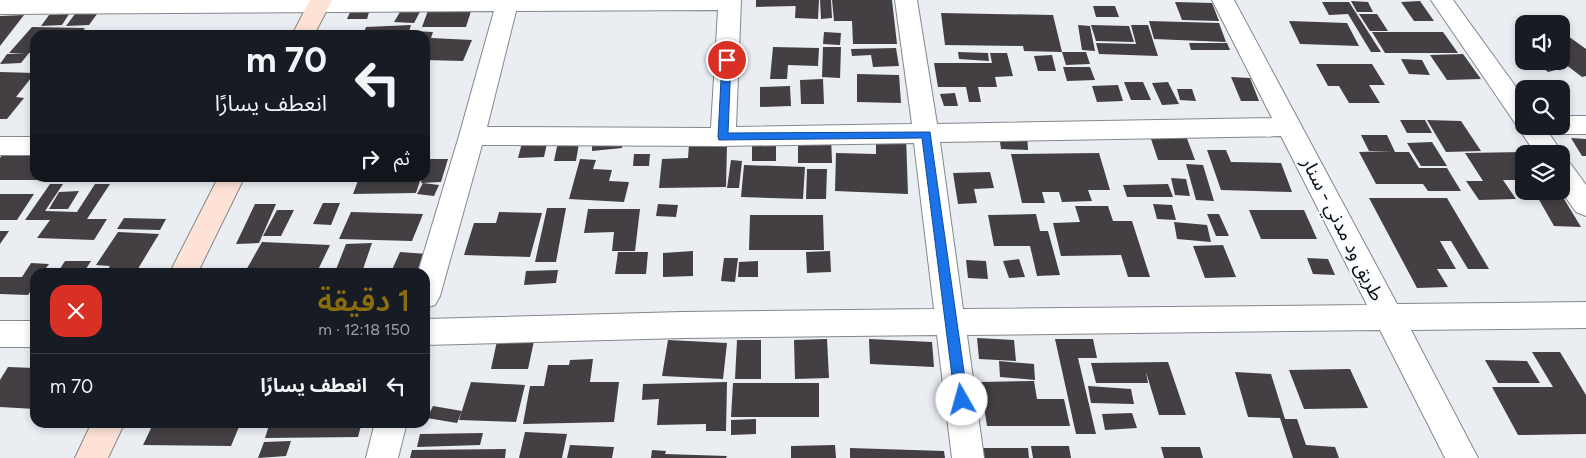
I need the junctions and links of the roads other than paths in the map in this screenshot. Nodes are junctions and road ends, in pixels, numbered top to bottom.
1 (906, 0) edge
2 (1223, 0) edge
3 (1442, 0) edge
4 (730, 1) edge
5 (319, 2) edge
6 (507, 4) junction
7 (0, 7) edge
8 (305, 30) edge
9 (1515, 104) edge
10 (1570, 125) edge
11 (1586, 125) edge
12 (1290, 127) junction
13 (926, 134) junction
14 (472, 136) junction
15 (723, 137) junction
16 (0, 146) edge
17 (30, 146) edge
18 (230, 182) edge
19 (1570, 183) edge
20 (1586, 205) edge
21 (186, 268) edge
22 (430, 279) edge
23 (1586, 315) edge
24 (1388, 316) junction
25 (952, 324) junction
26 (430, 332) edge
27 (0, 334) edge
28 (30, 334) edge
29 (106, 428) edge
30 (390, 428) edge
31 (91, 458) edge
32 (382, 458) edge
33 (968, 458) edge
34 (1462, 458) edge

1 - 13 street
2 - 12 street, طريق ود مدني - سنار
3 - 9 street
4 - 6 street
4 - 15 street
5 - 6 street
5 - 7 street
5 - 8 street
6 - 14 street
10 - 11 street
12 - 13 street
12 - 24 street, طريق ود مدني - سنار
13 - 15 street
13 - 25 street
14 - 15 street
14 - 22 street
16 - 17 street
18 - 21 street
19 - 20 street
23 - 24 street
24 - 25 street
24 - 34 street, طريق ود مدني - سنار
25 - 26 street
25 - 33 street
27 - 28 street
29 - 31 street
30 - 32 street

